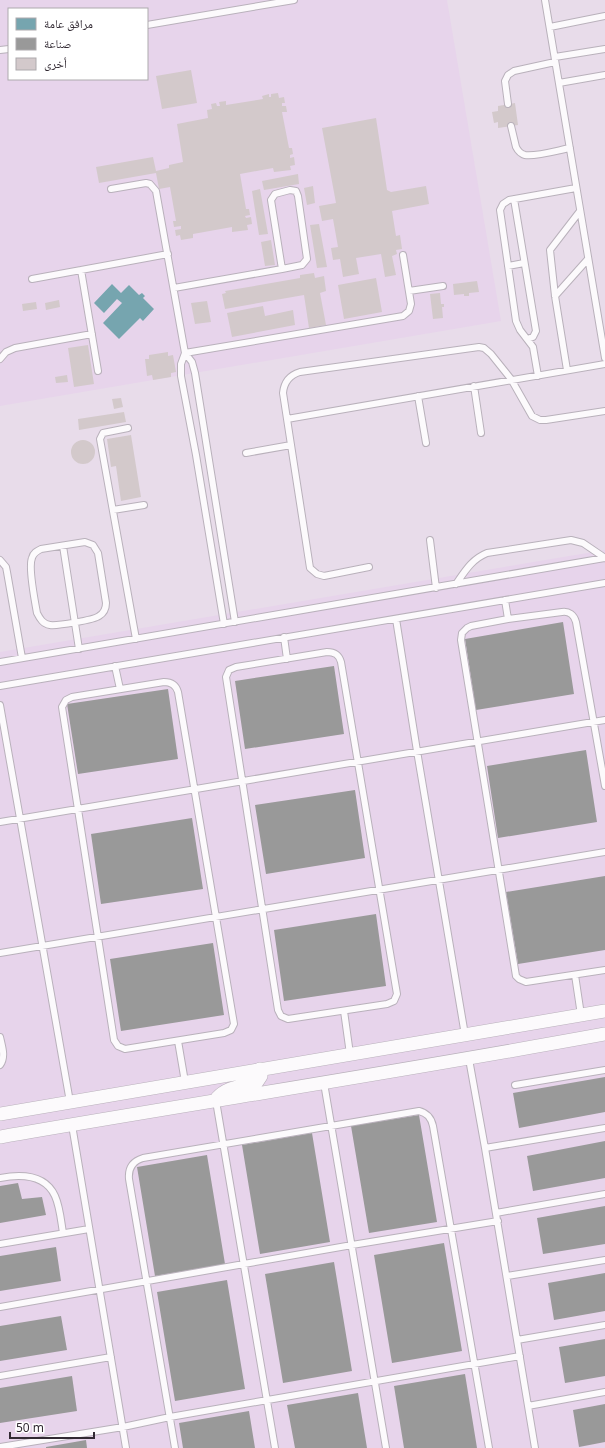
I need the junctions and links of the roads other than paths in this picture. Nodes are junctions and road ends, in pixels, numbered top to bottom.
1 (294, 0) edge
2 (545, 0) edge
3 (605, 16) edge
4 (148, 25) edge
5 (550, 27) junction
6 (605, 49) edge
7 (555, 60) junction
8 (605, 75) edge
9 (559, 82) junction
10 (508, 104) dead end
11 (511, 126) dead end
12 (570, 148) junction
13 (576, 188) junction
14 (111, 189) dead end
15 (514, 199) junction
16 (580, 211) junction
17 (168, 254) junction
18 (403, 255) dead end
19 (588, 259) junction
20 (524, 264) junction
21 (508, 266) junction
22 (282, 269) junction
23 (81, 270) junction
24 (32, 279) dead end
25 (443, 286) dead end
26 (174, 288) junction
27 (409, 291) junction
28 (555, 296) junction
29 (92, 334) junction
30 (527, 339) junction
31 (185, 353) junction
32 (605, 358) edge
33 (0, 360) edge
34 (605, 364) edge
35 (567, 370) junction
36 (98, 371) dead end
37 (538, 376) junction
38 (511, 379) junction
39 (474, 386) junction
40 (418, 396) junction
41 (605, 411) edge
42 (287, 419) junction
43 (128, 428) dead end
44 (481, 433) dead end
45 (426, 443) dead end
46 (291, 445) junction
47 (246, 453) dead end
48 (207, 454) junction
49 (196, 455) junction
50 (144, 505) dead end
51 (113, 510) junction
52 (430, 540) dead end
53 (63, 546) junction
54 (605, 558) edge
55 (0, 560) edge
56 (369, 567) dead end
57 (456, 584) junction
58 (605, 584) edge
59 (436, 588) junction
60 (505, 600) junction
61 (396, 619) junction
62 (508, 619) junction
63 (75, 622) junction
64 (235, 622) junction
65 (224, 624) junction
66 (284, 638) junction
67 (136, 639) junction
68 (79, 648) junction
69 (22, 658) junction
70 (287, 659) junction
71 (0, 662) edge
72 (115, 666) junction
73 (0, 686) edge
74 (120, 689) junction
75 (0, 704) edge
76 (605, 720) edge
77 (594, 722) junction
78 (477, 741) junction
79 (417, 751) junction
80 (358, 761) junction
81 (242, 781) junction
82 (605, 786) edge
83 (194, 789) junction
84 (78, 809) junction
85 (20, 819) junction
86 (0, 822) edge
87 (605, 852) edge
88 (498, 870) junction
89 (439, 880) junction
90 (380, 889) junction
91 (262, 909) junction
92 (216, 917) junction
93 (98, 936) junction
94 (42, 946) junction
95 (0, 953) edge
96 (605, 970) edge
97 (575, 975) junction
98 (344, 1011) junction
99 (605, 1011) edge
100 (581, 1015) junction
101 (605, 1034) edge
102 (465, 1035) junction
103 (0, 1037) edge
104 (178, 1041) junction
105 (350, 1054) junction
106 (469, 1059) junction
107 (0, 1065) edge
108 (260, 1069) junction
109 (605, 1070) edge
110 (185, 1082) junction
111 (324, 1083) junction
112 (515, 1085) dead end
113 (216, 1100) junction
114 (70, 1102) junction
115 (0, 1114) edge
116 (72, 1125) junction
117 (332, 1125) junction
118 (605, 1128) edge
119 (0, 1137) edge
120 (223, 1144) junction
121 (485, 1148) junction
122 (0, 1178) edge
123 (605, 1194) edge
124 (496, 1213) junction
125 (498, 1221) junction
126 (89, 1229) junction
127 (450, 1229) junction
128 (63, 1233) junction
129 (0, 1244) edge
130 (352, 1245) junction
131 (605, 1260) edge
132 (243, 1264) junction
133 (507, 1276) junction
134 (147, 1281) junction
135 (100, 1290) junction
136 (0, 1307) edge
137 (605, 1325) edge
138 (517, 1340) junction
139 (520, 1356) junction
140 (111, 1357) junction
141 (474, 1364) junction
142 (0, 1376) edge
143 (375, 1381) junction
144 (605, 1392) edge
145 (267, 1400) junction
146 (528, 1406) junction
147 (170, 1417) junction
148 (123, 1427) junction
149 (0, 1447) edge
150 (126, 1448) edge
151 (175, 1448) edge
152 (275, 1448) edge
153 (386, 1448) edge
154 (488, 1448) edge
155 (535, 1448) edge

1 - 4 lane
2 - 5 lane
3 - 5 lane
5 - 7 lane
6 - 7 lane
7 - 9 lane
7 - 10 lane
8 - 9 lane
9 - 12 lane
11 - 12 lane
12 - 13 lane
13 - 15 lane
13 - 16 lane
14 - 17 lane
15 - 20 lane
15 - 21 lane
16 - 19 lane
16 - 28 lane
17 - 23 lane
17 - 26 lane
18 - 27 lane
19 - 28 lane
19 - 32 lane
20 - 21 lane
20 - 30 lane
21 - 30 lane
22 - 22 lane
22 - 26 lane
23 - 24 lane
23 - 29 lane
25 - 27 lane
26 - 31 lane
27 - 31 lane
28 - 35 lane
29 - 33 lane
29 - 36 lane
30 - 37 lane
31 - 48 lane
31 - 49 lane
34 - 35 lane
35 - 37 lane
37 - 38 lane
38 - 39 lane
38 - 41 lane
38 - 42 lane
39 - 40 lane
39 - 44 lane
40 - 42 lane
40 - 45 lane
42 - 46 lane
43 - 51 lane
46 - 47 lane
46 - 56 lane
48 - 49 lane
48 - 64 lane
49 - 65 lane
50 - 51 lane
51 - 67 lane
52 - 59 lane
53 - 63 lane
53 - 63 lane
53 - 63 lane
54 - 57 lane
54 - 57 lane
55 - 69 lane
57 - 59 lane
58 - 60 lane
59 - 64 lane
60 - 61 lane
60 - 62 lane
61 - 66 lane
61 - 79 lane
62 - 77 lane
62 - 78 lane
63 - 68 lane
64 - 65 lane
65 - 67 lane
66 - 70 lane
66 - 72 lane
67 - 68 lane
68 - 69 lane
69 - 71 lane
70 - 80 lane
70 - 81 lane
72 - 73 lane
72 - 74 lane
74 - 83 lane
74 - 84 lane
75 - 85 lane
76 - 77 lane
77 - 78 lane
77 - 82 lane
78 - 79 lane
78 - 88 lane
79 - 80 lane
79 - 89 lane
80 - 81 lane
80 - 90 lane
81 - 83 lane
81 - 91 lane
83 - 84 lane
83 - 92 lane
84 - 85 lane
84 - 93 lane
85 - 86 lane
85 - 94 lane
87 - 88 lane
88 - 89 lane
88 - 97 lane
89 - 90 lane
89 - 102 lane
90 - 91 lane
90 - 98 lane
91 - 92 lane
91 - 98 lane
92 - 93 lane
92 - 104 lane
93 - 94 lane
93 - 104 lane
94 - 95 lane
94 - 114 lane
96 - 97 lane
97 - 100 lane
98 - 105 lane
99 - 100 street
100 - 102 street
101 - 106 street
102 - 105 street
103 - 107 lane
104 - 110 lane
105 - 108 street
106 - 111 street
106 - 121 lane
108 - 110 street
108 - 113 street
109 - 112 lane
110 - 114 street
111 - 113 street
111 - 117 lane
113 - 116 street
113 - 120 lane
114 - 115 street
116 - 119 street
116 - 126 lane
117 - 120 lane
117 - 127 lane
117 - 130 lane
118 - 121 lane
120 - 132 lane
120 - 134 lane
121 - 124 lane
122 - 128 lane
123 - 124 lane
124 - 125 lane
125 - 127 lane
125 - 133 lane
126 - 128 lane
126 - 135 lane
127 - 130 lane
127 - 141 lane
128 - 129 lane
130 - 132 lane
130 - 143 lane
131 - 133 lane
132 - 134 lane
132 - 145 lane
133 - 138 lane
134 - 135 lane
134 - 147 lane
135 - 136 lane
135 - 140 lane
137 - 138 lane
138 - 139 lane
139 - 141 lane
139 - 146 lane
140 - 142 lane
140 - 148 lane
141 - 143 lane
141 - 154 lane
143 - 145 lane
143 - 153 lane
144 - 146 lane
145 - 147 lane
145 - 152 lane
146 - 155 lane
147 - 148 lane
147 - 151 lane
148 - 149 lane
148 - 150 lane

